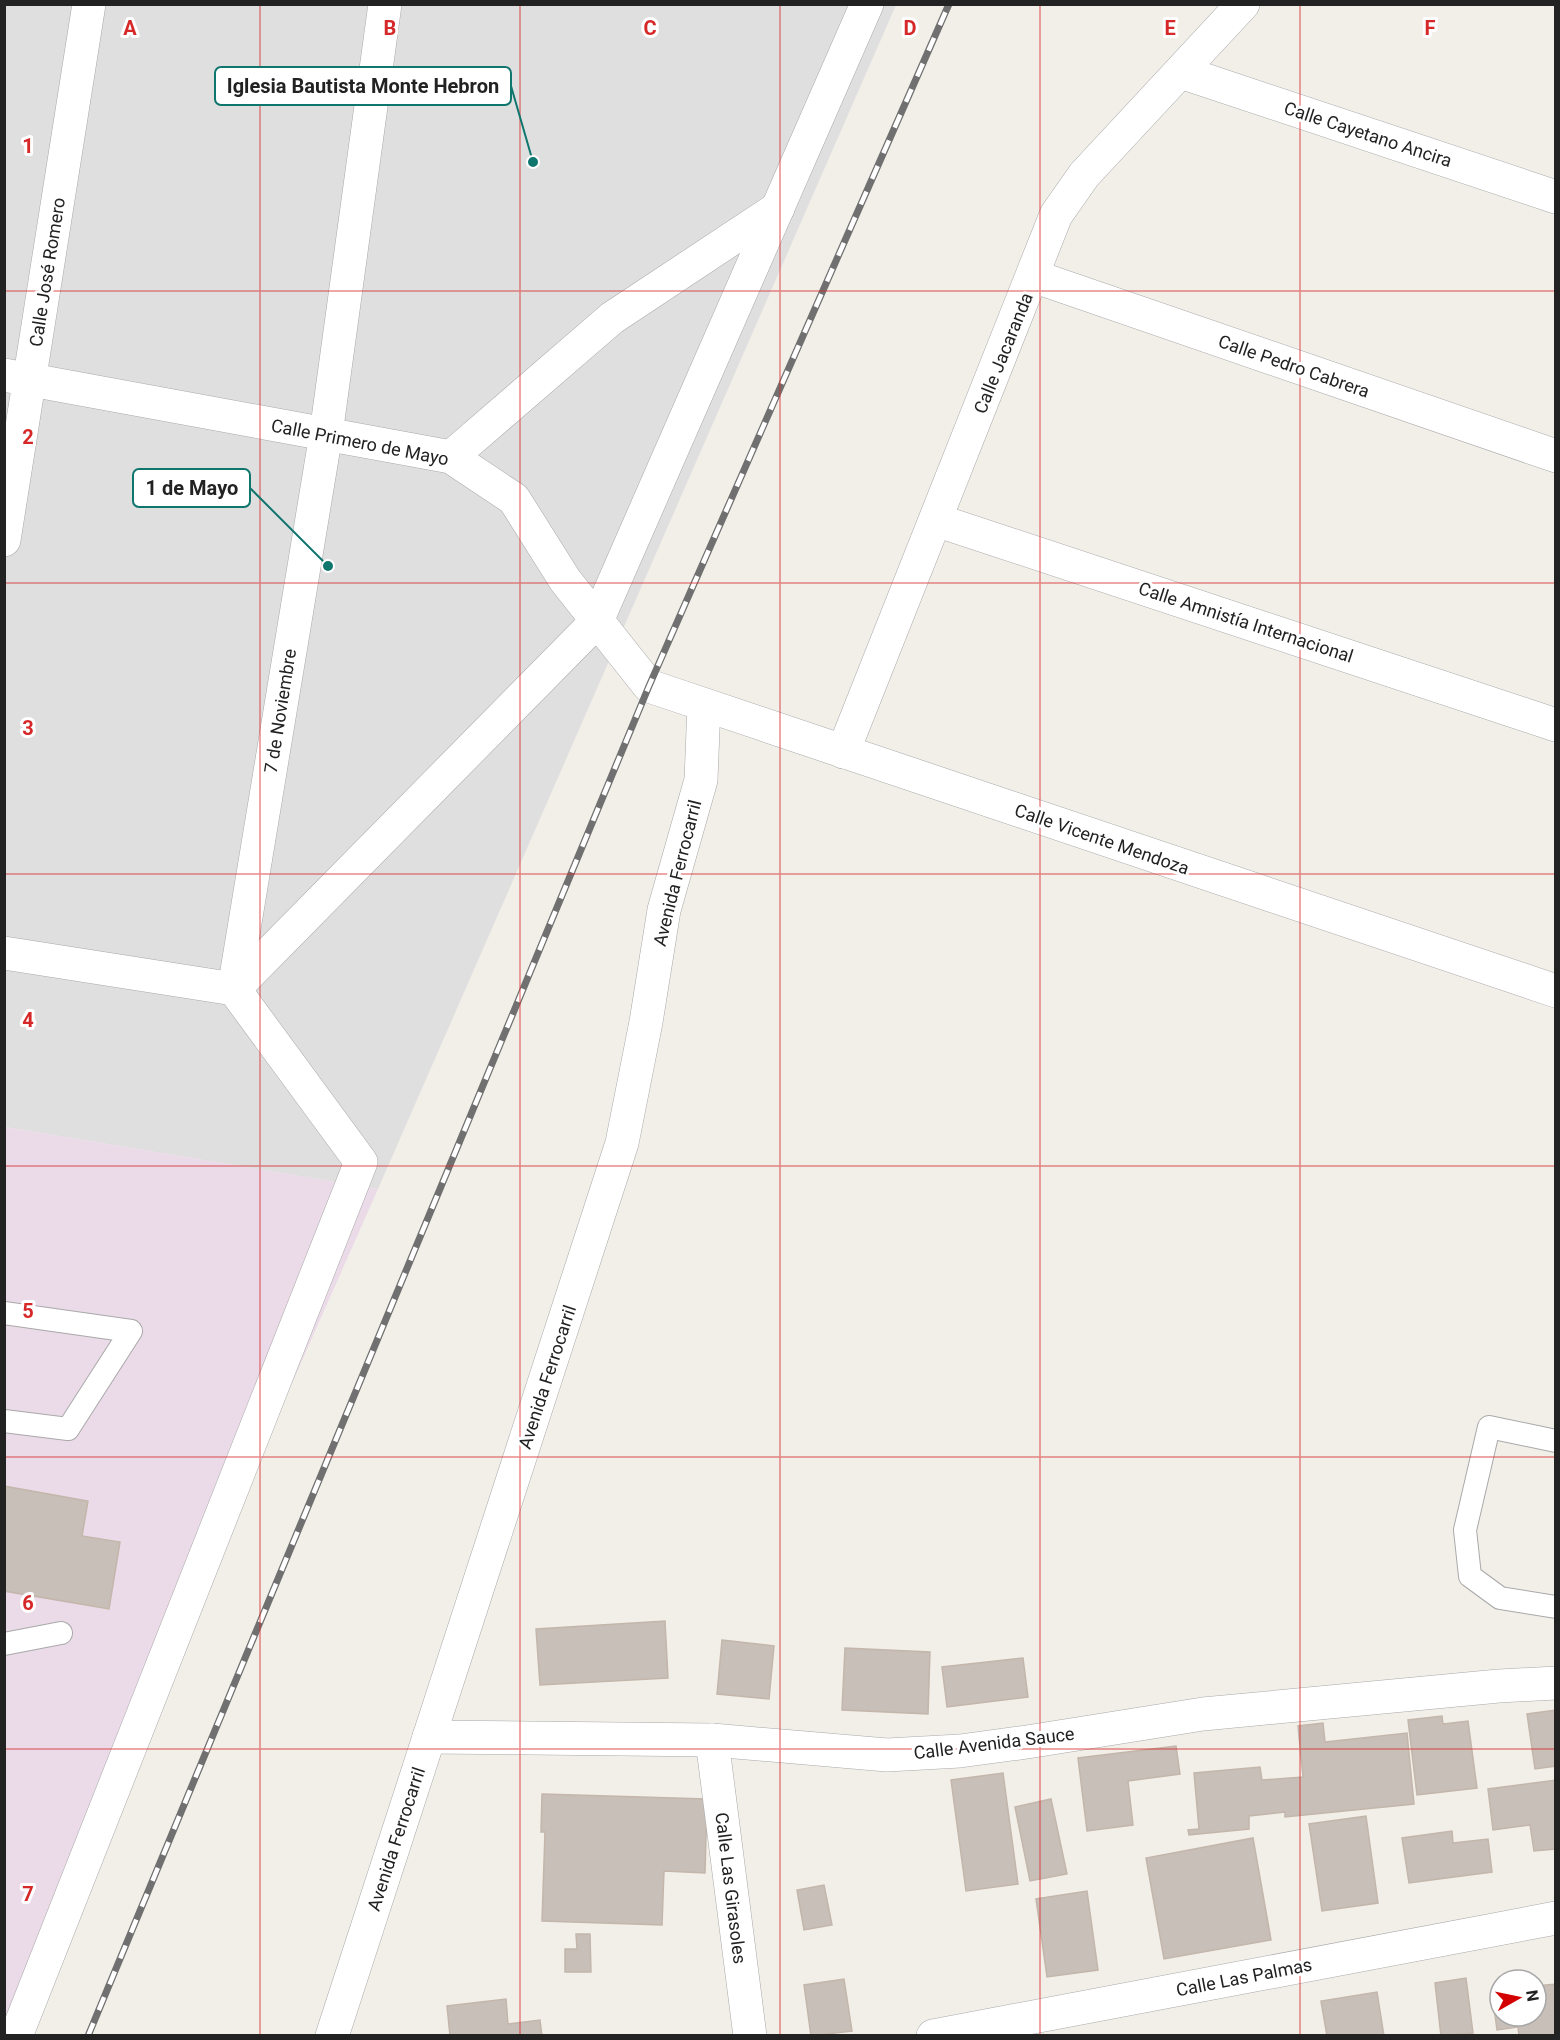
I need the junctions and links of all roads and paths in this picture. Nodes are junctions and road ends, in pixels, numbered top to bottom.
1 (89, 4) edge
2 (385, 4) edge
3 (867, 4) edge
4 (1243, 4) edge
5 (1181, 72) junction
6 (1556, 197) edge
7 (778, 208) junction
8 (1033, 276) junction
9 (17, 377) edge
10 (327, 434) junction
11 (450, 456) junction
12 (1556, 456) edge
13 (936, 520) junction
14 (4, 540) edge
15 (597, 621) junction
16 (649, 686) joint
17 (704, 705) junction
18 (1556, 725) edge
19 (843, 752) junction
20 (4, 953) edge
21 (234, 989) junction
22 (1556, 991) edge
23 (4, 1313) edge
24 (4, 1421) edge
25 (1556, 1441) edge
26 (1556, 1607) edge
27 (61, 1634) dead end
28 (4, 1644) edge
29 (1556, 1683) edge
30 (429, 1737) junction
31 (712, 1740) junction
32 (1556, 1918) edge
33 (16, 2036) edge
34 (332, 2036) edge
35 (750, 2036) edge
36 (933, 2036) edge

1 - 9 street, Calle José Romero
2 - 10 street, 7 de Noviembre
3 - 7 street
4 - 5 street, Calle Jacaranda
5 - 6 street, Calle Cayetano Ancira
5 - 8 street, Calle Jacaranda
7 - 11 street
7 - 15 street
8 - 12 street, Calle Pedro Cabrera
8 - 13 street, Calle Jacaranda
9 - 10 street, Calle Primero de Mayo
9 - 14 street, Calle José Romero
10 - 11 street, Calle Primero de Mayo
10 - 21 street, 7 de Noviembre
11 - 15 street, Calle Primero de Mayo
13 - 18 street, Calle Amnistía Internacional
13 - 19 street, Calle Jacaranda
15 - 16 street, Calle Primero de Mayo
15 - 21 street
16 - 17 street, Calle Vicente Mendoza
17 - 19 street, Calle Vicente Mendoza
17 - 30 street, Avenida Ferrocarril
19 - 22 street, Calle Vicente Mendoza
20 - 21 street
21 - 33 street
23 - 24 lane
25 - 26 lane
27 - 28 lane
29 - 31 street, Calle Avenida Sauce
30 - 31 street, Calle Avenida Sauce
30 - 34 street, Avenida Ferrocarril
31 - 35 street, Calle Las Girasoles
32 - 36 street, Calle Las Palmas

